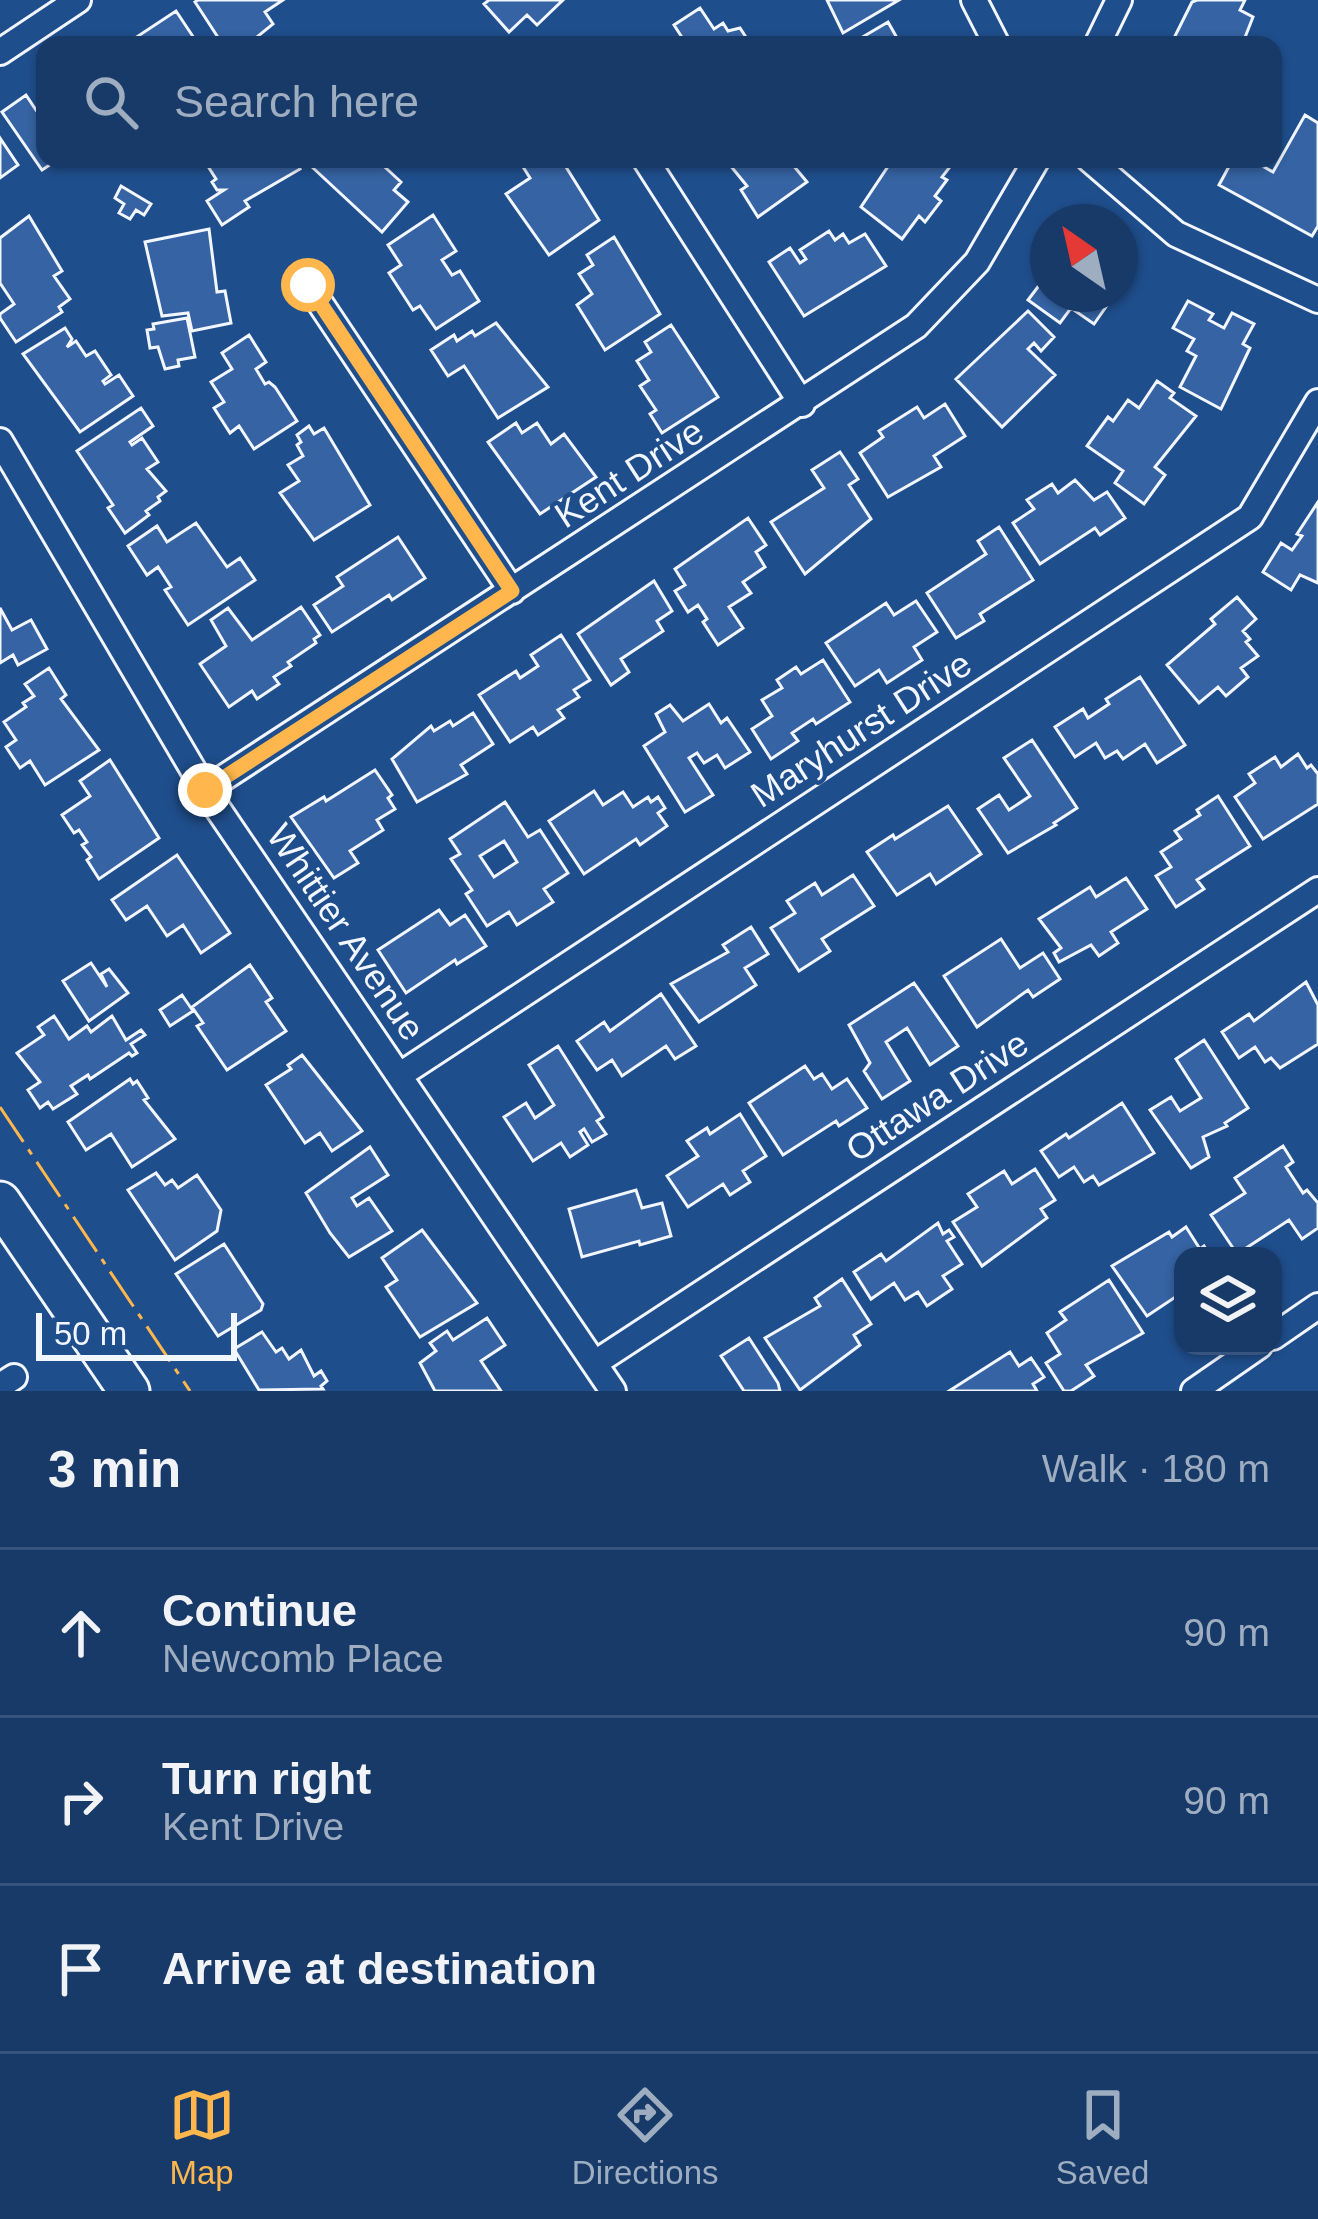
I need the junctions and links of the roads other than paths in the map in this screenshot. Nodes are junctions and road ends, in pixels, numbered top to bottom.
1 (78, 0) edge
2 (974, 0) edge
3 (1119, 0) edge
4 (993, 36) edge
5 (1101, 36) edge
6 (0, 52) edge
7 (651, 168) edge
8 (1032, 168) edge
9 (1099, 168) edge
10 (308, 285) dead end
11 (1318, 300) edge
12 (1318, 402) edge
13 (802, 404) junction
14 (0, 441) edge
15 (512, 591) junction
16 (205, 790) junction
17 (1318, 890) edge
18 (400, 1075) junction
19 (0, 1202) edge
20 (1318, 1306) edge
21 (1282, 1330) edge
22 (1246, 1355) edge
23 (595, 1364) junction
24 (129, 1391) edge
25 (613, 1391) edge
26 (1194, 1391) edge

1 - 6 street
2 - 4 street
3 - 5 street
7 - 13 street
8 - 13 street, Kent Drive
9 - 11 street
10 - 15 street
12 - 18 street, Maryhurst Drive
13 - 15 street, Kent Drive
14 - 16 street, Whittier Avenue
15 - 16 street, Kent Drive
16 - 18 street, Whittier Avenue
17 - 23 street, Ottawa Drive
18 - 23 street, Whittier Avenue
19 - 24 main road
20 - 21 street
22 - 26 street
23 - 25 street, Whittier Avenue

